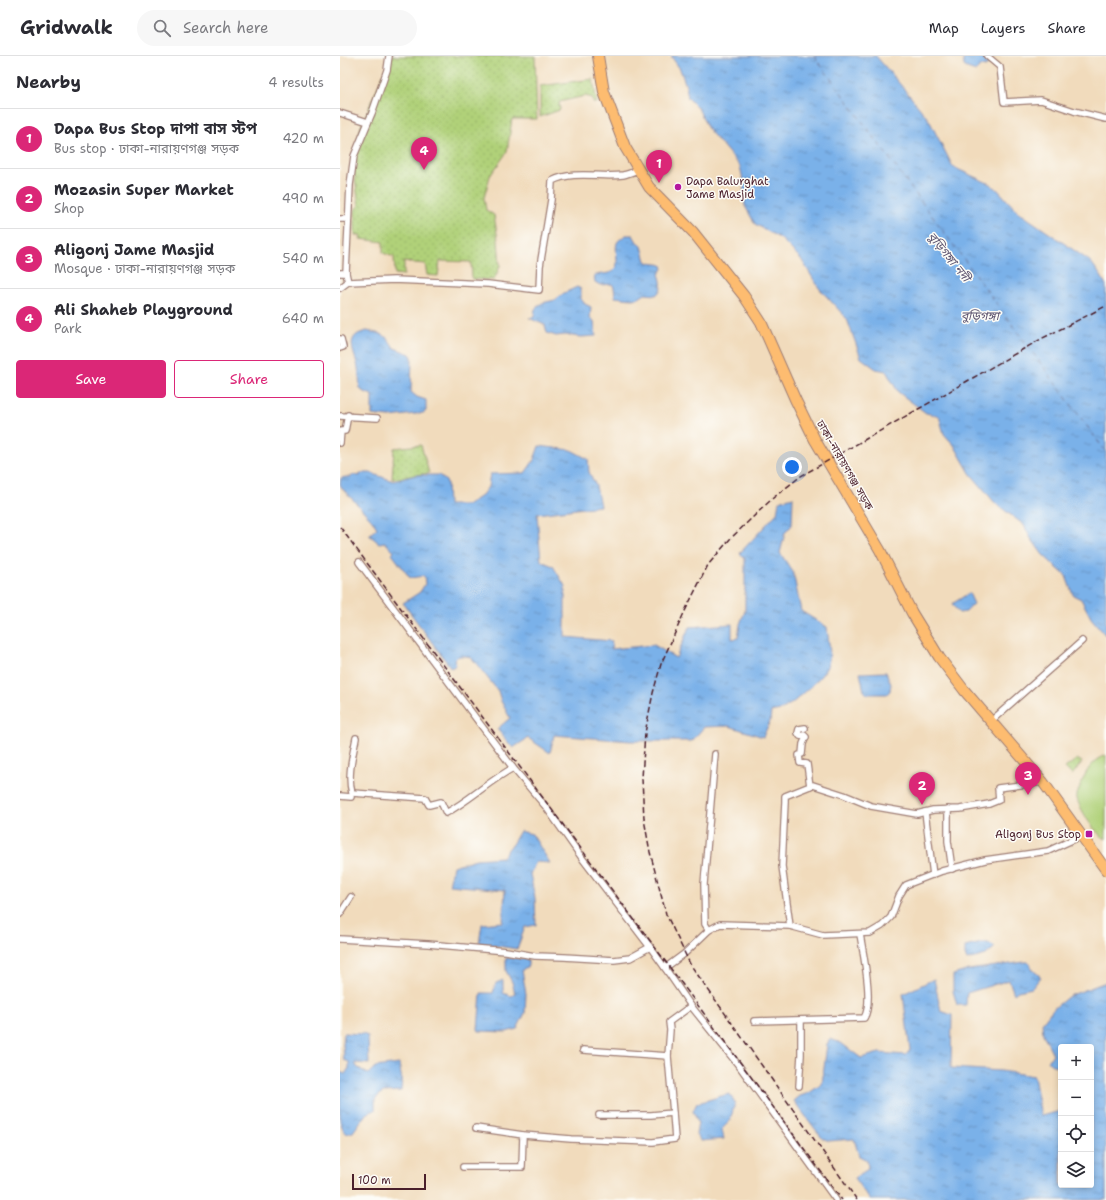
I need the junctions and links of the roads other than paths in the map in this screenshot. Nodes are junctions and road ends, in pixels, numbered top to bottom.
1 (389, 56) edge
2 (598, 56) edge
3 (987, 56) edge
4 (340, 113) edge
5 (1106, 119) edge
6 (368, 122) junction
7 (638, 170) junction
8 (340, 219) edge
9 (348, 219) junction
10 (343, 273) edge
11 (348, 282) junction
12 (340, 288) edge
13 (340, 339) edge
14 (340, 348) edge
15 (348, 415) junction
16 (340, 416) edge
17 (377, 418) dead end
18 (340, 443) edge
19 (359, 562) dead end
20 (1082, 641) dead end
21 (990, 721) junction
22 (804, 728) dead end
23 (356, 738) dead end
24 (715, 754) dead end
25 (513, 768) junction
26 (1043, 782) junction
27 (810, 786) junction
28 (340, 796) edge
29 (351, 797) dead end
30 (948, 809) junction
31 (925, 812) junction
32 (1081, 836) junction
33 (952, 869) junction
34 (1106, 870) edge
35 (933, 874) junction
36 (350, 897) dead end
37 (340, 914) edge
38 (790, 926) junction
39 (709, 930) junction
40 (860, 934) junction
41 (340, 939) edge
42 (650, 947) junction
43 (665, 968) junction
44 (691, 1006) junction
45 (801, 1020) junction
46 (754, 1021) dead end
47 (583, 1050) dead end
48 (668, 1056) junction
49 (799, 1086) dead end
50 (673, 1113) junction
51 (599, 1116) dead end
52 (476, 1128) dead end
53 (523, 1135) junction
54 (463, 1167) dead end
55 (836, 1200) edge

1 - 6 street
2 - 7 highway, ঢাকা-নারায়ণগঞ্জ সড়ক
3 - 5 street
4 - 6 street
6 - 9 street
7 - 11 street
7 - 21 highway, ঢাকা-নারায়ণগঞ্জ সড়ক
8 - 9 street
9 - 10 street
10 - 11 street
11 - 12 street
13 - 14 street
15 - 16 street
15 - 17 street
15 - 18 street
19 - 25 street
20 - 21 street
21 - 26 highway, ঢাকা-নারায়ণগঞ্জ সড়ক
22 - 27 street
23 - 25 street
24 - 39 street
25 - 42 street
26 - 30 street
26 - 32 highway, ঢাকা-নারায়ণগঞ্জ সড়ক
27 - 31 street
27 - 38 street
28 - 29 street
30 - 31 street
30 - 33 street
31 - 35 street
32 - 33 street
32 - 34 highway, ঢাকা-নারায়ণগঞ্জ সড়ক
33 - 35 street
35 - 40 street
36 - 37 street
38 - 39 street
38 - 40 street
39 - 43 street
40 - 45 street
41 - 42 street
42 - 43 street
43 - 44 street
44 - 48 street
44 - 55 street
45 - 46 street
45 - 49 street
47 - 48 street
48 - 50 street
50 - 51 street
50 - 53 street
52 - 53 street
53 - 54 street

